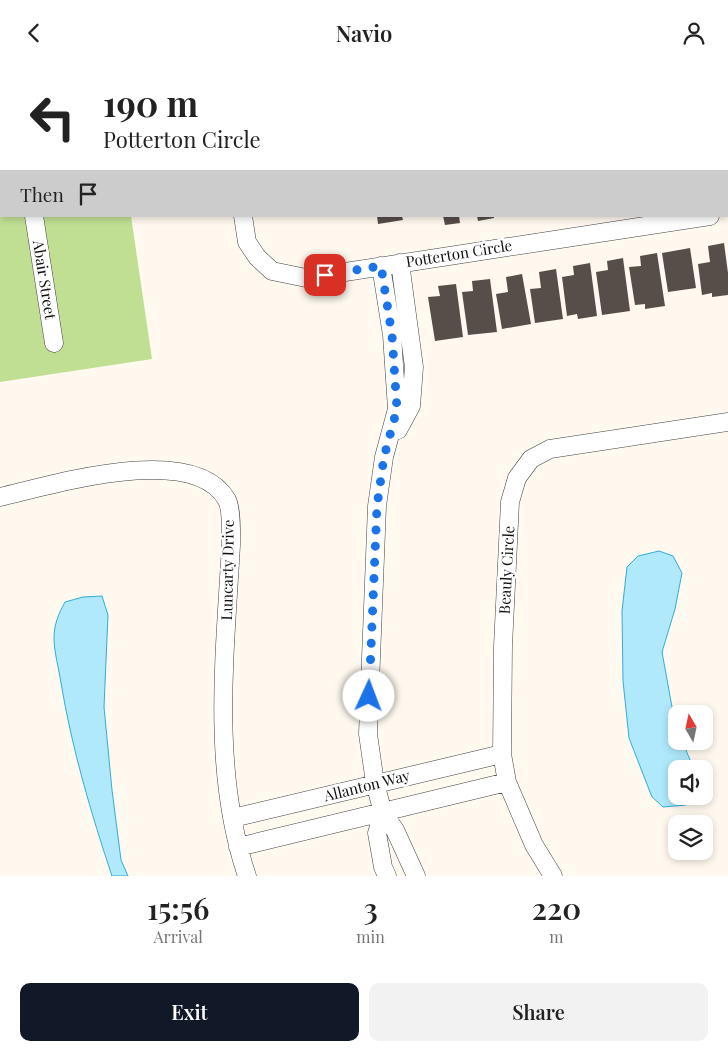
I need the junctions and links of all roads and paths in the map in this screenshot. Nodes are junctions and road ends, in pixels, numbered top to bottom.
1 (34, 217) edge
2 (243, 217) edge
3 (703, 217) edge
4 (400, 263) junction
5 (381, 266) junction
6 (410, 332) junction
7 (392, 335) junction
8 (54, 343) dead end
9 (728, 422) edge
10 (384, 457) junction
11 (0, 497) edge
12 (502, 754) junction
13 (429, 771) junction
14 (507, 782) junction
15 (375, 783) junction
16 (436, 799) junction
17 (309, 800) junction
18 (383, 813) junction
19 (232, 818) junction
20 (316, 829) junction
21 (238, 847) junction
22 (247, 876) edge
23 (387, 876) edge
24 (416, 876) edge
25 (553, 876) edge

1 - 8 street, Abair Street
2 - 5 street, Potterton Circle
3 - 4 street, Potterton Circle
4 - 5 street, Potterton Circle
4 - 6 street
5 - 7 street
6 - 7 street
6 - 10 street
7 - 10 street
9 - 12 street, Beauly Circle
10 - 15 street
11 - 19 street, Luncarty Drive
12 - 13 street, Allanton Way
12 - 14 street, Beauly Circle
13 - 15 street, Allanton Way
13 - 16 street
14 - 16 street, Allanton Way
14 - 25 street, Beauly Circle
15 - 17 street, Allanton Way
15 - 18 street
16 - 18 street, Allanton Way
17 - 19 street, Allanton Way
17 - 20 street
18 - 20 street, Allanton Way
18 - 23 street
18 - 24 street
19 - 21 street, Luncarty Drive
20 - 21 street, Allanton Way
21 - 22 street, Luncarty Drive

